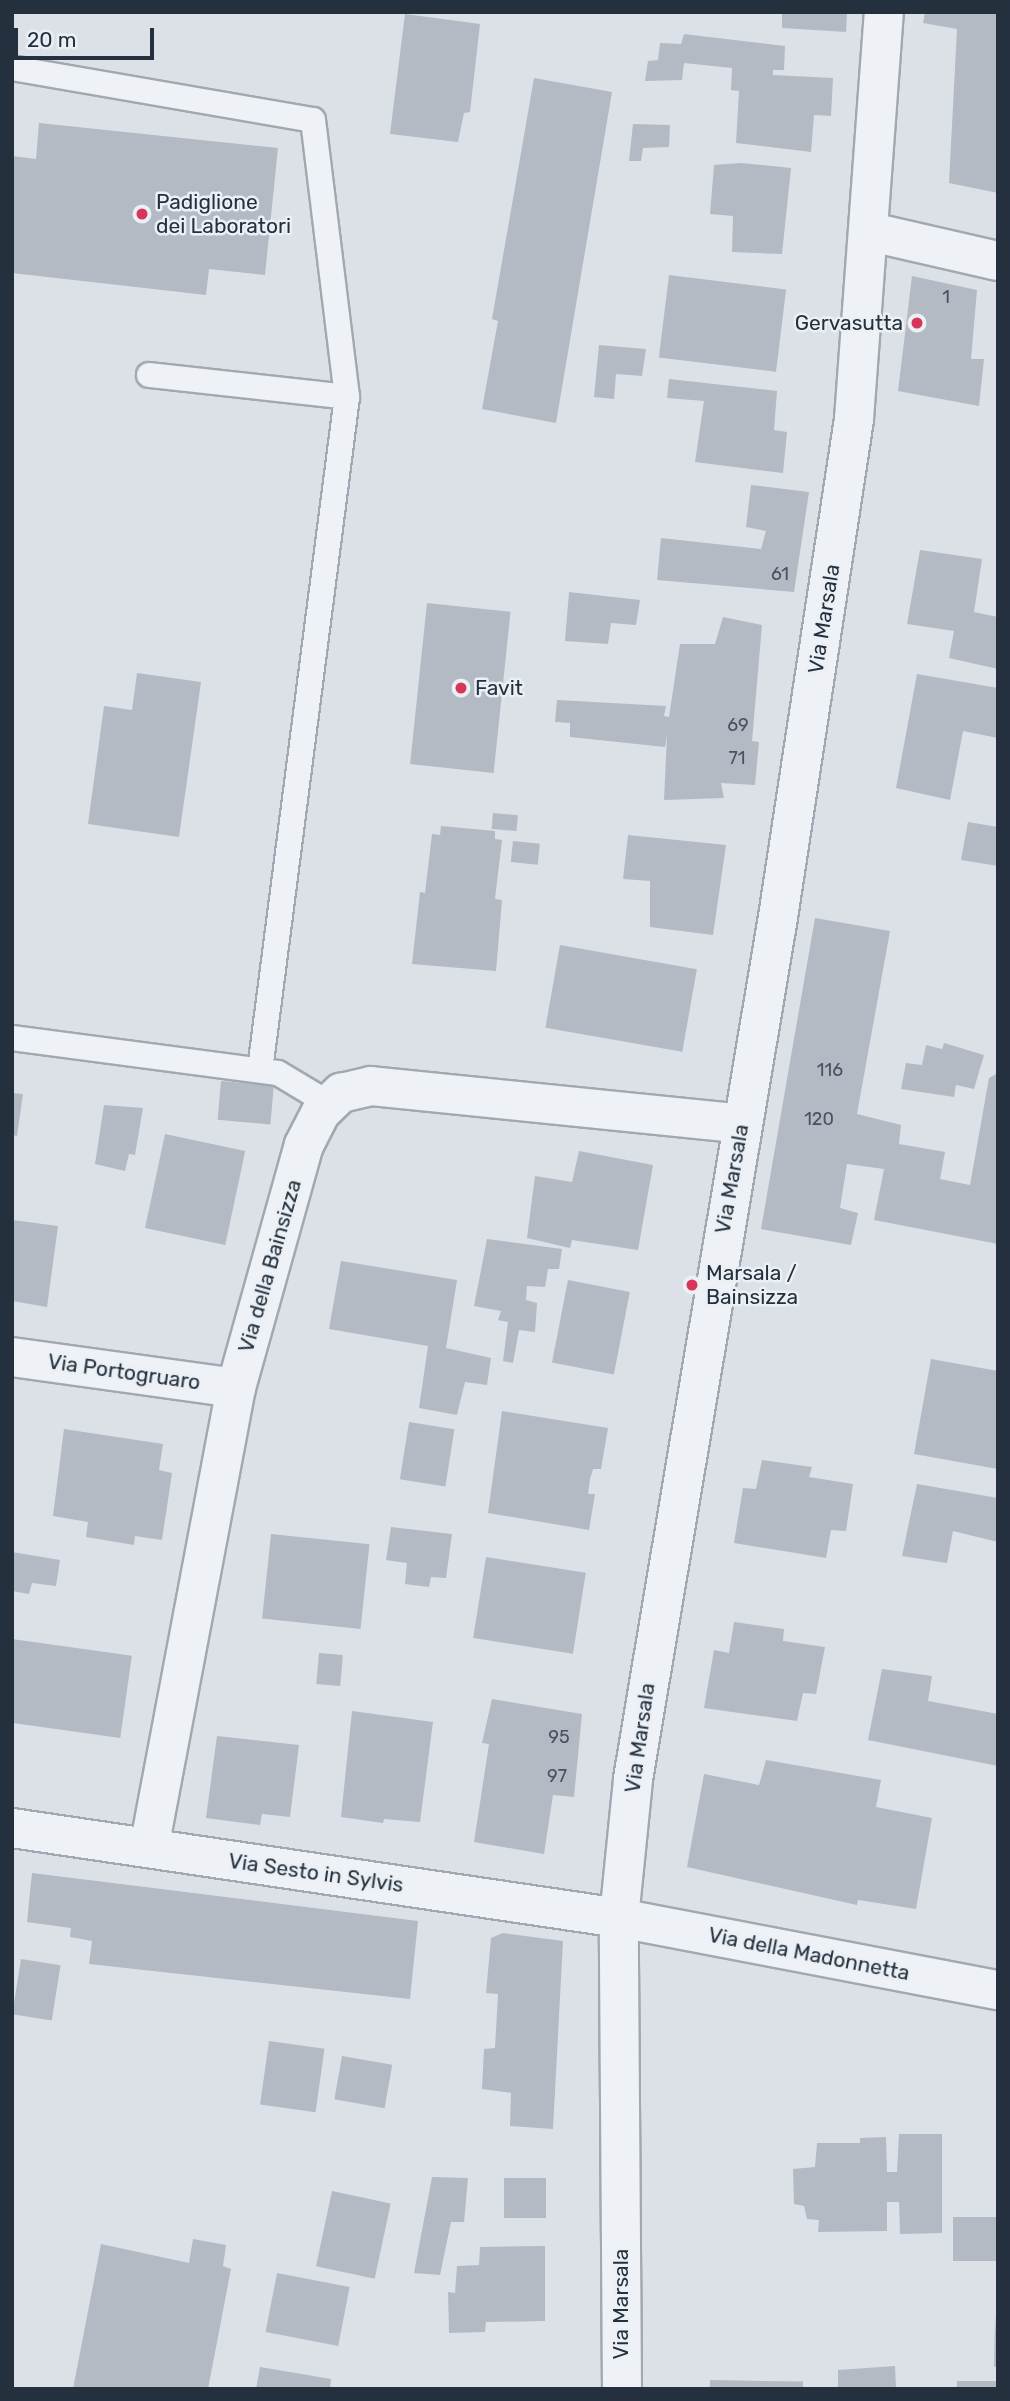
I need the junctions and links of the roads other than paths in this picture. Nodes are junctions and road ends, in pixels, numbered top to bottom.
1 (884, 12) edge
2 (12, 68) edge
3 (871, 232) junction
4 (998, 261) edge
5 (149, 375) dead end
6 (347, 397) junction
7 (12, 1038) edge
8 (260, 1070) junction
9 (328, 1103) junction
10 (742, 1124) junction
11 (12, 1357) edge
12 (236, 1388) junction
13 (12, 1828) edge
14 (149, 1848) junction
15 (620, 1918) junction
16 (998, 1990) edge
17 (622, 2389) edge

1 - 3 street, Via Marsala
2 - 6 lane
3 - 4 street
3 - 10 street, Via Marsala
5 - 6 lane
6 - 8 lane
7 - 8 lane
8 - 9 lane
9 - 10 street
9 - 12 street, Via della Bainsizza
10 - 15 street, Via Marsala
11 - 12 street, Via Portogruaro
12 - 14 street, Via della Bainsizza
13 - 14 street, Via Sesto in Sylvis
14 - 15 street, Via Sesto in Sylvis
15 - 16 street, Via della Madonnetta
15 - 17 street, Via Marsala

